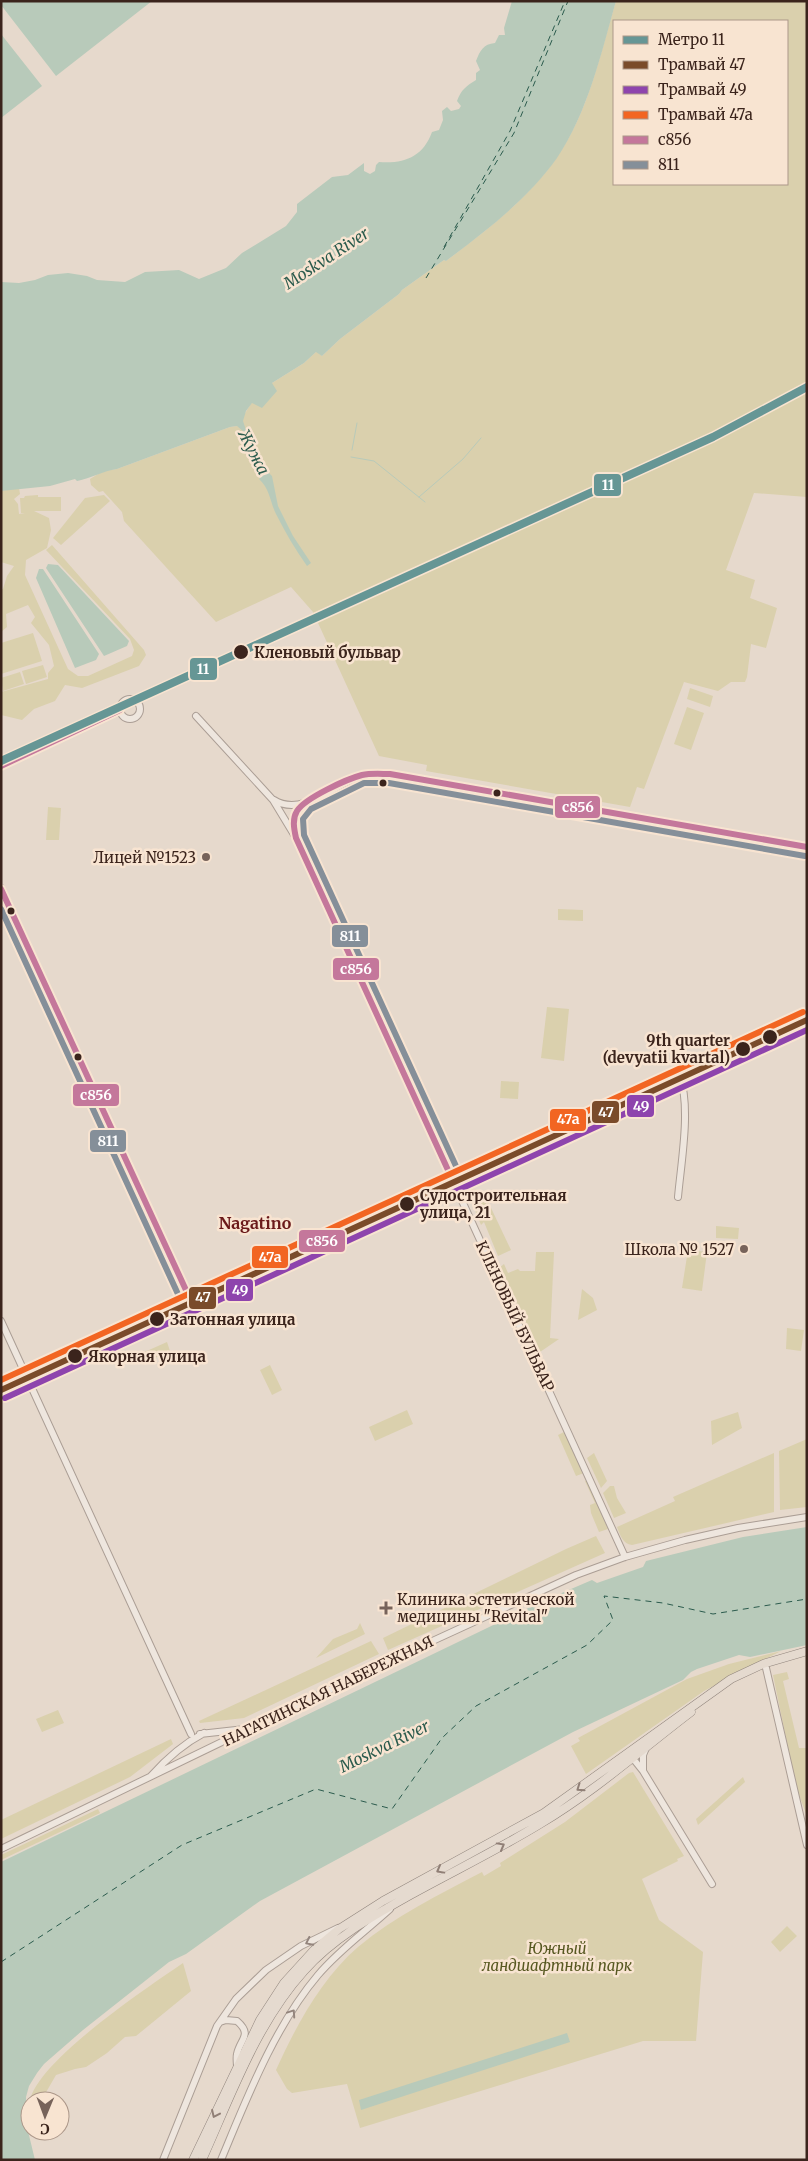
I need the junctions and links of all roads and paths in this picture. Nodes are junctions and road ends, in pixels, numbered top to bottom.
1 (122, 713) dead end
2 (196, 716) dead end
3 (1, 766) edge
4 (273, 800) junction
5 (302, 804) junction
6 (296, 838) junction
7 (726, 838) junction
8 (807, 847) edge
9 (807, 854) edge
10 (1, 888) edge
11 (807, 1015) edge
12 (807, 1022) edge
13 (680, 1077) junction
14 (453, 1181) junction
15 (678, 1197) dead end
16 (191, 1301) junction
17 (1, 1321) edge
18 (28, 1376) junction
19 (1, 1384) edge
20 (1, 1392) edge
21 (807, 1517) edge
22 (625, 1557) junction
23 (807, 1651) edge
24 (807, 1656) edge
25 (766, 1668) junction
26 (249, 1729) junction
27 (230, 1730) junction
28 (204, 1733) junction
29 (191, 1734) junction
30 (231, 1738) junction
31 (187, 1742) junction
32 (646, 1747) junction
33 (620, 1759) junction
34 (631, 1759) junction
35 (165, 1761) junction
36 (171, 1767) junction
37 (621, 1768) junction
38 (643, 1771) junction
39 (149, 1778) junction
40 (807, 1845) edge
41 (1, 1849) edge
42 (712, 1884) dead end
43 (397, 1903) junction
44 (352, 1920) junction
45 (219, 2023) junction
46 (237, 2067) junction
47 (163, 2160) edge
48 (193, 2160) edge
49 (202, 2160) edge
50 (221, 2160) edge

1 - 3 street
2 - 4 street, КЛЕНОВЫЙ БУЛЬВАР
4 - 5 street
4 - 6 street, КЛЕНОВЫЙ БУЛЬВАР
5 - 6 street
5 - 7 street
6 - 14 street, КЛЕНОВЫЙ БУЛЬВАР
7 - 8 street
7 - 9 street
10 - 16 street
11 - 13 street
12 - 13 street
13 - 14 street
13 - 15 street
14 - 16 street
14 - 22 street, КЛЕНОВЫЙ БУЛЬВАР
16 - 18 street
17 - 18 street
18 - 19 street
18 - 20 street
18 - 29 street
21 - 22 street, НАГАТИНСКАЯ НАБЕРЕЖНАЯ
22 - 26 street, НАГАТИНСКАЯ НАБЕРЕЖНАЯ
23 - 33 main road
24 - 25 main road
25 - 32 main road
25 - 40 street
26 - 27 street
26 - 30 street, НАГАТИНСКАЯ НАБЕРЕЖНАЯ
27 - 28 street
27 - 30 street
28 - 29 street
28 - 31 street
29 - 31 street
30 - 36 street, НАГАТИНСКАЯ НАБЕРЕЖНАЯ
31 - 35 street
32 - 34 main road
32 - 38 street
33 - 34 street
33 -> 44 main road
34 - 37 main road
34 - 38 street
35 - 36 street
35 - 39 street
36 - 39 street, НАГАТИНСКАЯ НАБЕРЕЖНАЯ
37 - 38 street
43 -> 37 main road
38 - 42 street
39 - 41 street, НАГАТИНСКАЯ НАБЕРЕЖНАЯ
43 - 49 main road
50 -> 43 street
44 -> 45 street
44 - 46 main road
45 - 46 street
45 - 47 street
46 -> 48 main road

